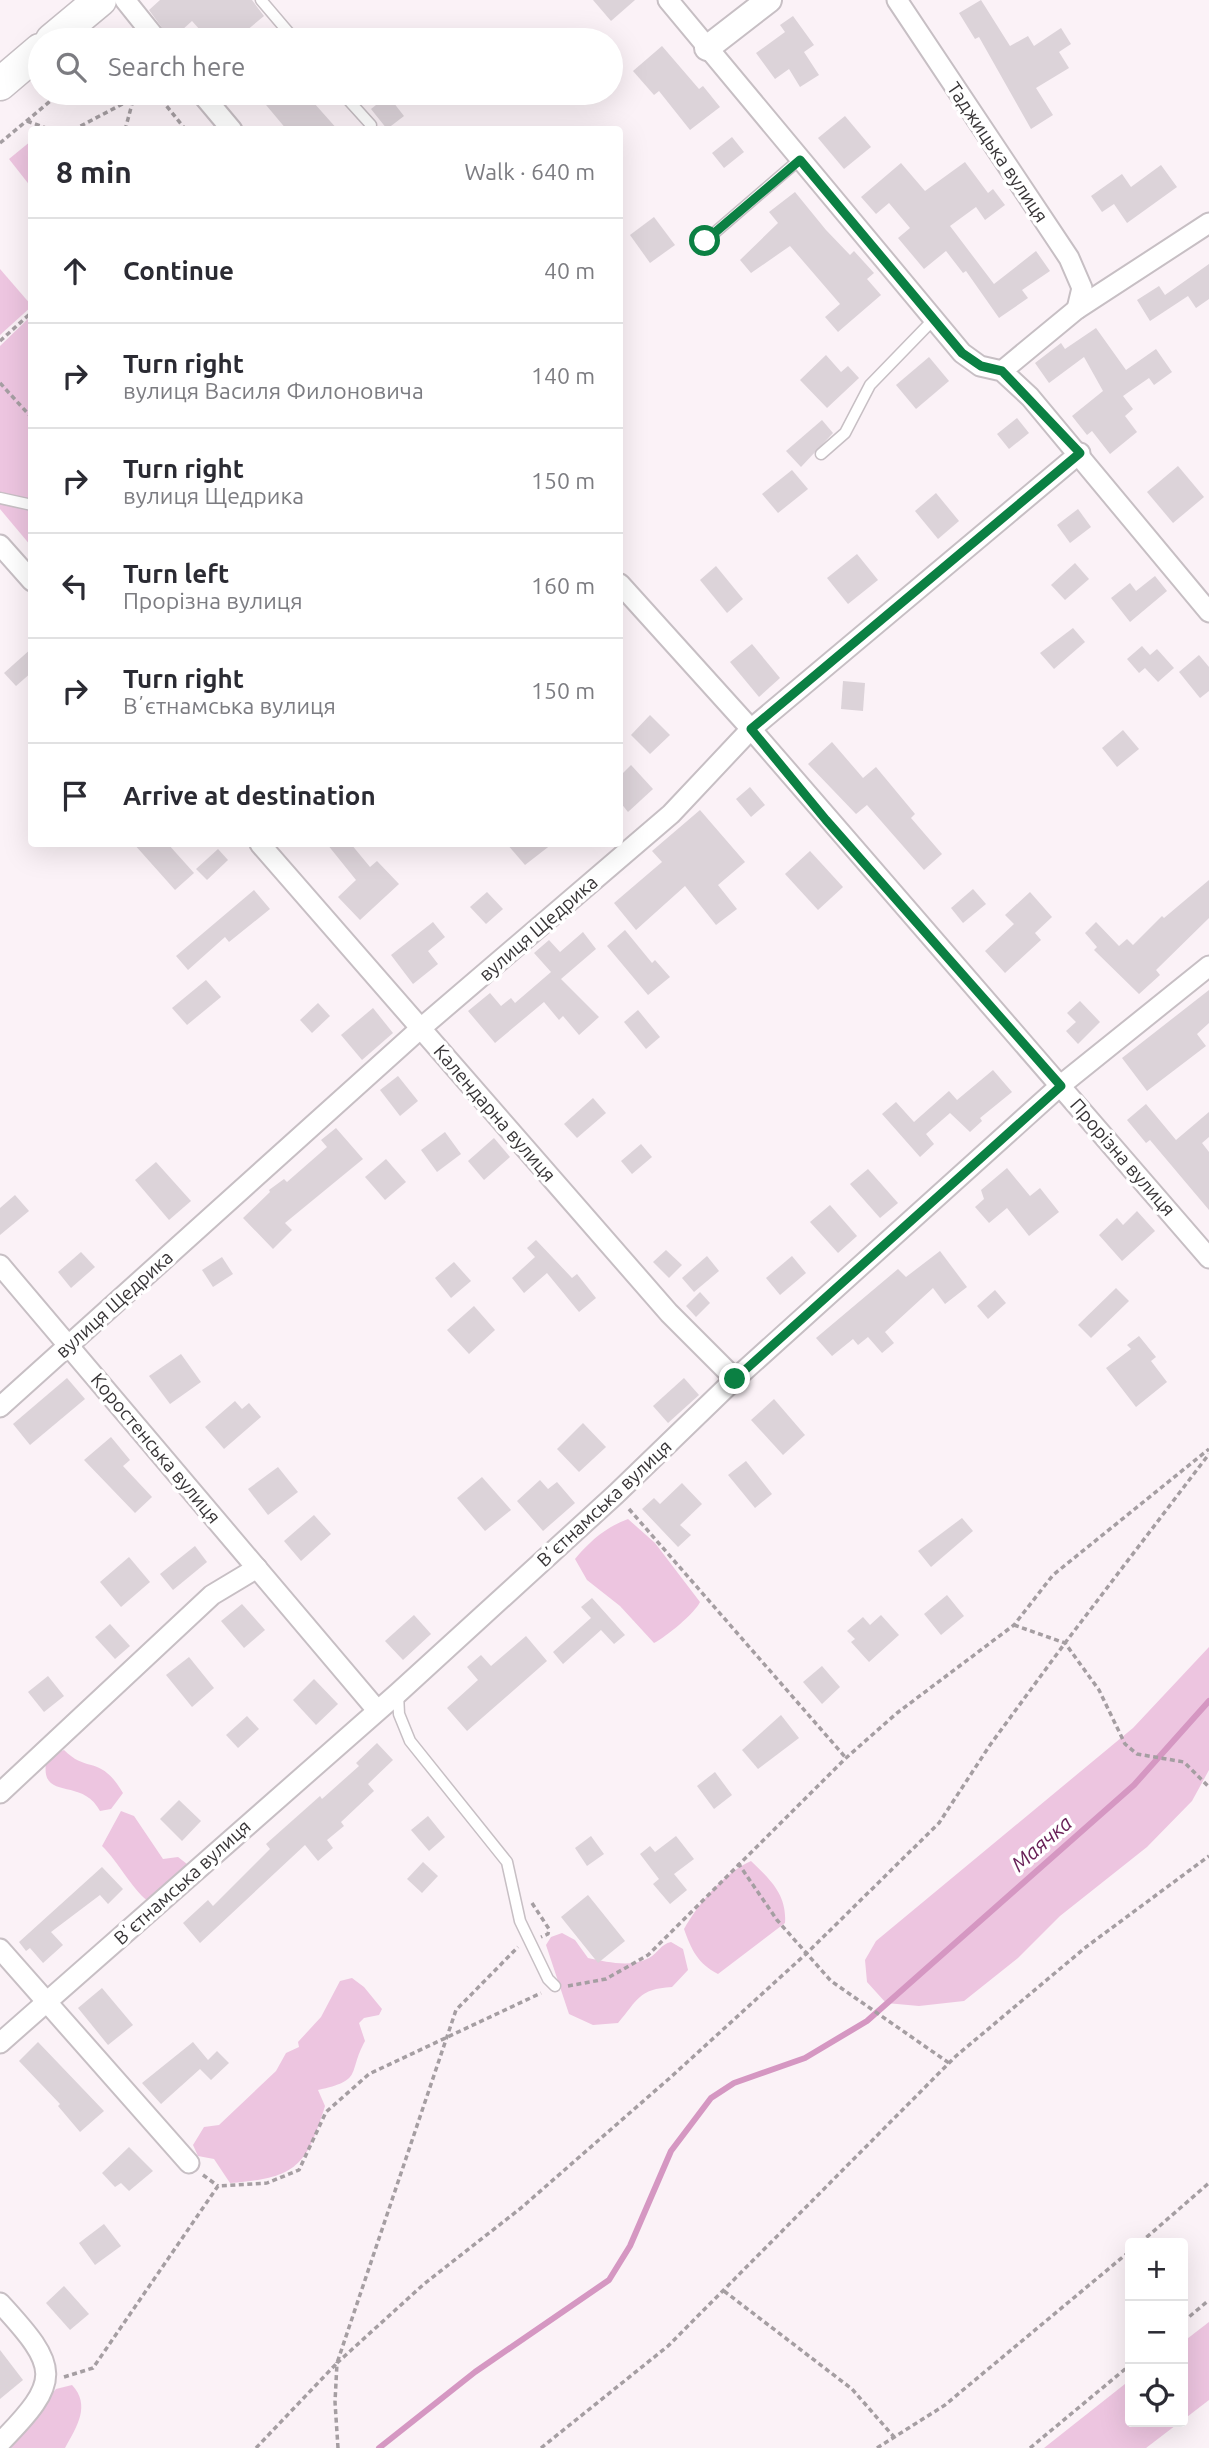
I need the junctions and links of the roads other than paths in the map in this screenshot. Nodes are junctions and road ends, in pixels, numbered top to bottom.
1 (100, 0) edge
2 (125, 0) edge
3 (261, 0) edge
4 (668, 0) edge
5 (769, 0) edge
6 (897, 0) edge
7 (66, 28) edge
8 (147, 28) edge
9 (285, 28) edge
10 (707, 48) junction
11 (28, 60) edge
12 (0, 84) edge
13 (211, 105) edge
14 (353, 105) edge
15 (371, 125) dead end
16 (229, 126) edge
17 (800, 160) junction
18 (1209, 223) edge
19 (705, 241) dead end
20 (1077, 309) junction
21 (934, 320) junction
22 (1002, 371) junction
23 (1080, 453) junction
24 (821, 454) dead end
25 (0, 498) edge
26 (28, 504) edge
27 (0, 544) edge
28 (28, 576) edge
29 (623, 587) edge
30 (1209, 612) edge
31 (751, 729) junction
32 (263, 847) edge
33 (1209, 966) edge
34 (421, 1028) junction
35 (1061, 1086) junction
36 (1209, 1258) edge
37 (0, 1265) edge
38 (68, 1344) junction
39 (735, 1379) junction
40 (0, 1407) edge
41 (257, 1568) junction
42 (398, 1693) junction
43 (377, 1710) junction
44 (0, 1793) edge
45 (0, 1949) edge
46 (555, 1986) road end
47 (46, 2003) junction
48 (0, 2043) edge
49 (189, 2163) dead end
50 (0, 2303) edge
51 (0, 2443) edge

1 - 7 main road
2 - 8 street
3 - 9 lane
4 - 10 street
5 - 10 street
6 - 20 street, Таджицька вулиця
10 - 17 street
11 - 12 main road
13 - 16 street
14 - 15 lane
17 - 19 lane
17 - 21 street
18 - 20 street
20 - 22 street
21 - 22 street
21 - 24 lane
22 - 23 street
23 - 30 street
23 - 31 street, вулиця Щедрика
25 - 26 lane
27 - 28 street
29 - 31 street, Прорізна вулиця
31 - 34 street, вулиця Щедрика
31 - 35 street, Прорізна вулиця
32 - 34 street, Календарна вулиця
33 - 35 street, Вʼєтнамська вулиця
34 - 38 street, вулиця Щедрика
34 - 39 street, Календарна вулиця
35 - 36 street, Прорізна вулиця
35 - 39 street, Вʼєтнамська вулиця
37 - 38 street, Коростенська вулиця
38 - 40 street, вулиця Щедрика
38 - 41 street, Коростенська вулиця
39 - 42 street, Вʼєтнамська вулиця
41 - 43 street, Коростенська вулиця
41 - 44 street
42 - 43 street, Вʼєтнамська вулиця
42 - 46 lane
43 - 47 street, Вʼєтнамська вулиця
45 - 47 street
47 - 48 street, Вʼєтнамська вулиця
47 - 49 street
50 - 51 street

